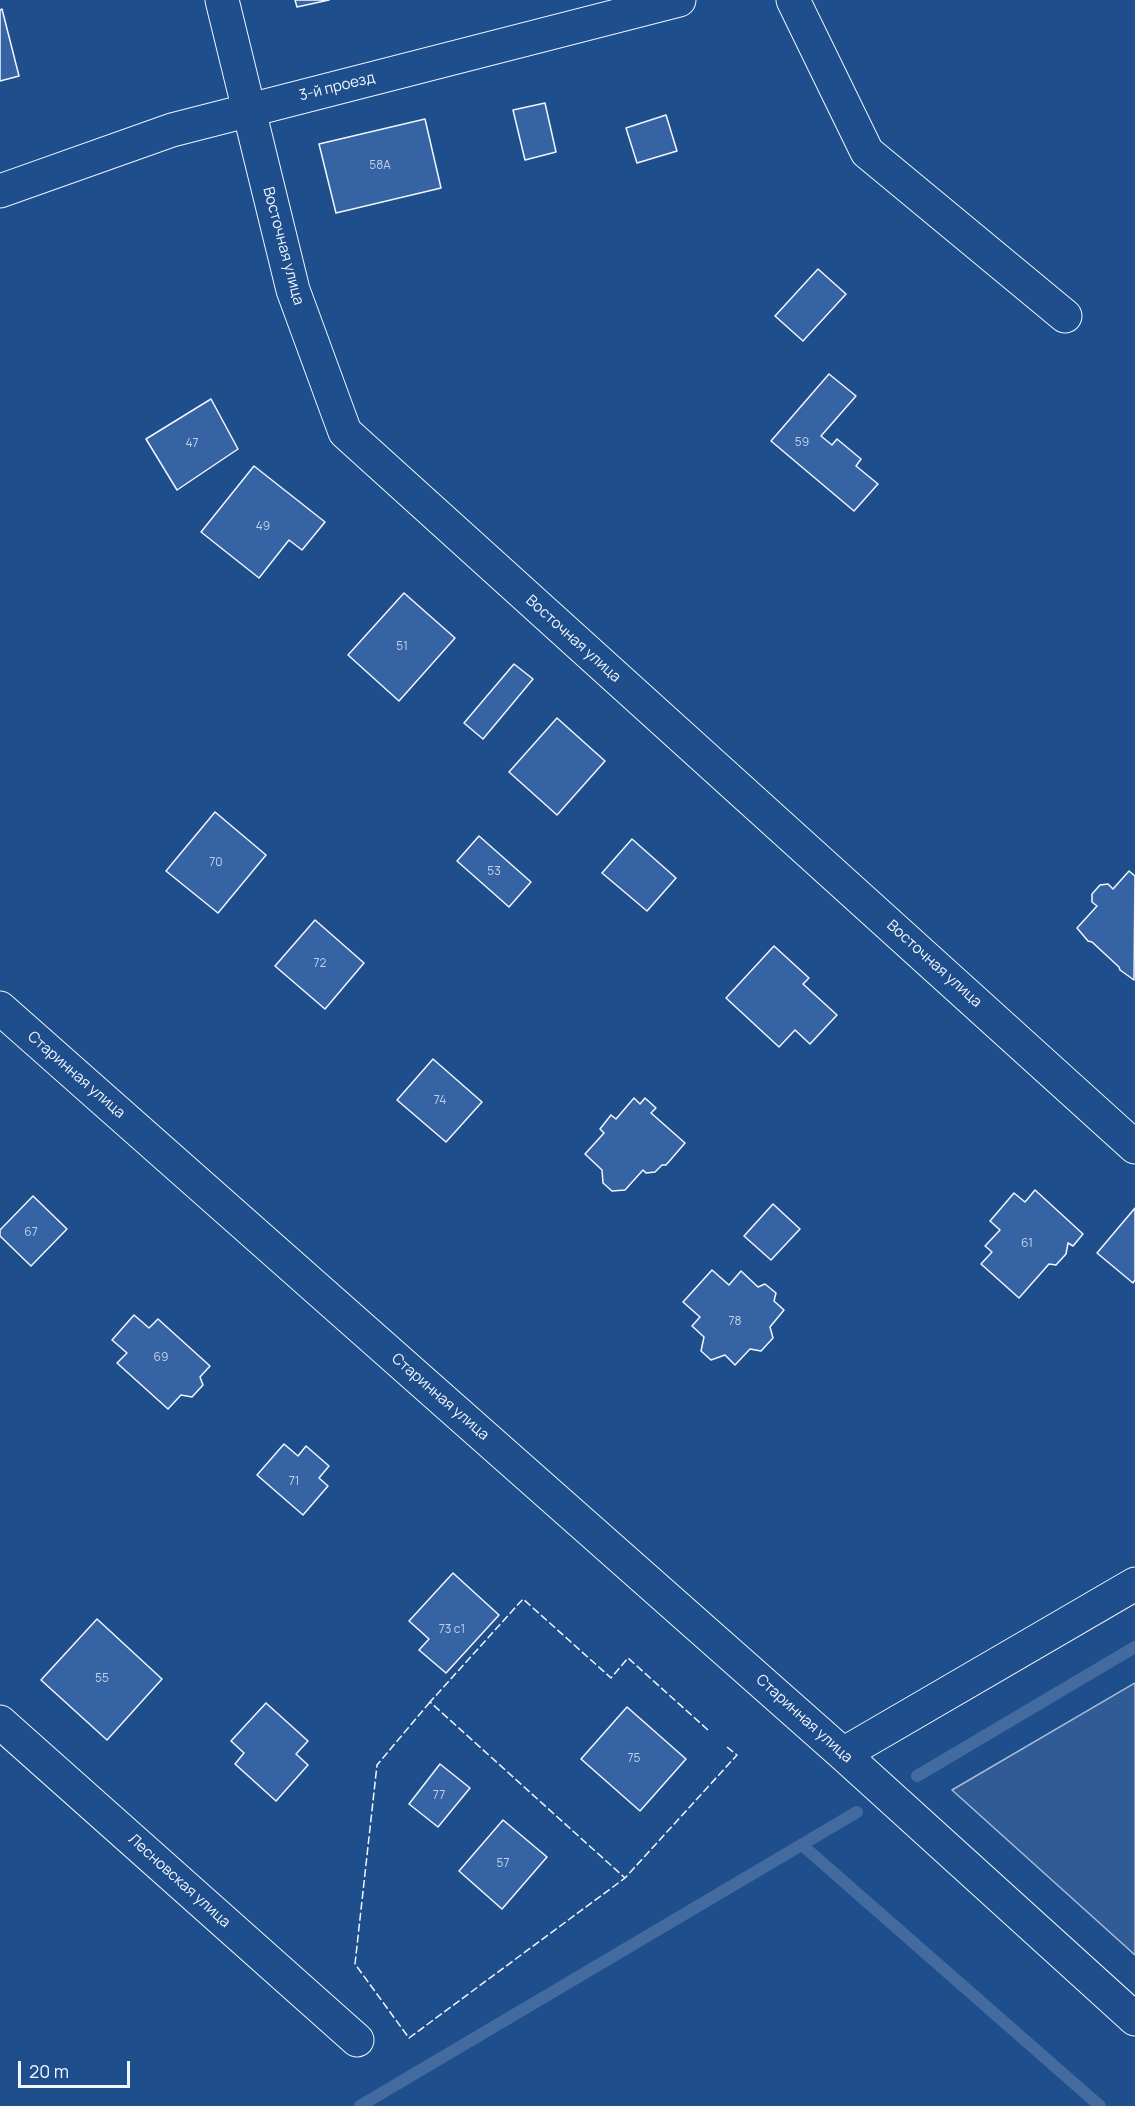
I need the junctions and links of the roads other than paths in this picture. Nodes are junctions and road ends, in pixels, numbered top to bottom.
1 (222, 0) edge
2 (679, 0) edge
3 (793, 0) edge
4 (249, 109) junction
5 (0, 191) edge
6 (1065, 316) dead end
7 (0, 1008) edge
8 (1135, 1147) edge
9 (1135, 1584) edge
10 (0, 1722) edge
11 (843, 1754) junction
12 (1135, 2019) edge
13 (357, 2040) dead end

1 - 4 street, Восточная улица
2 - 4 street, 3-й проезд
3 - 6 street
4 - 5 street, 3-й проезд
4 - 8 street, Восточная улица
7 - 11 street, Старинная улица
9 - 11 street
10 - 13 street, Лесновская улица
11 - 12 street, Старинная улица

